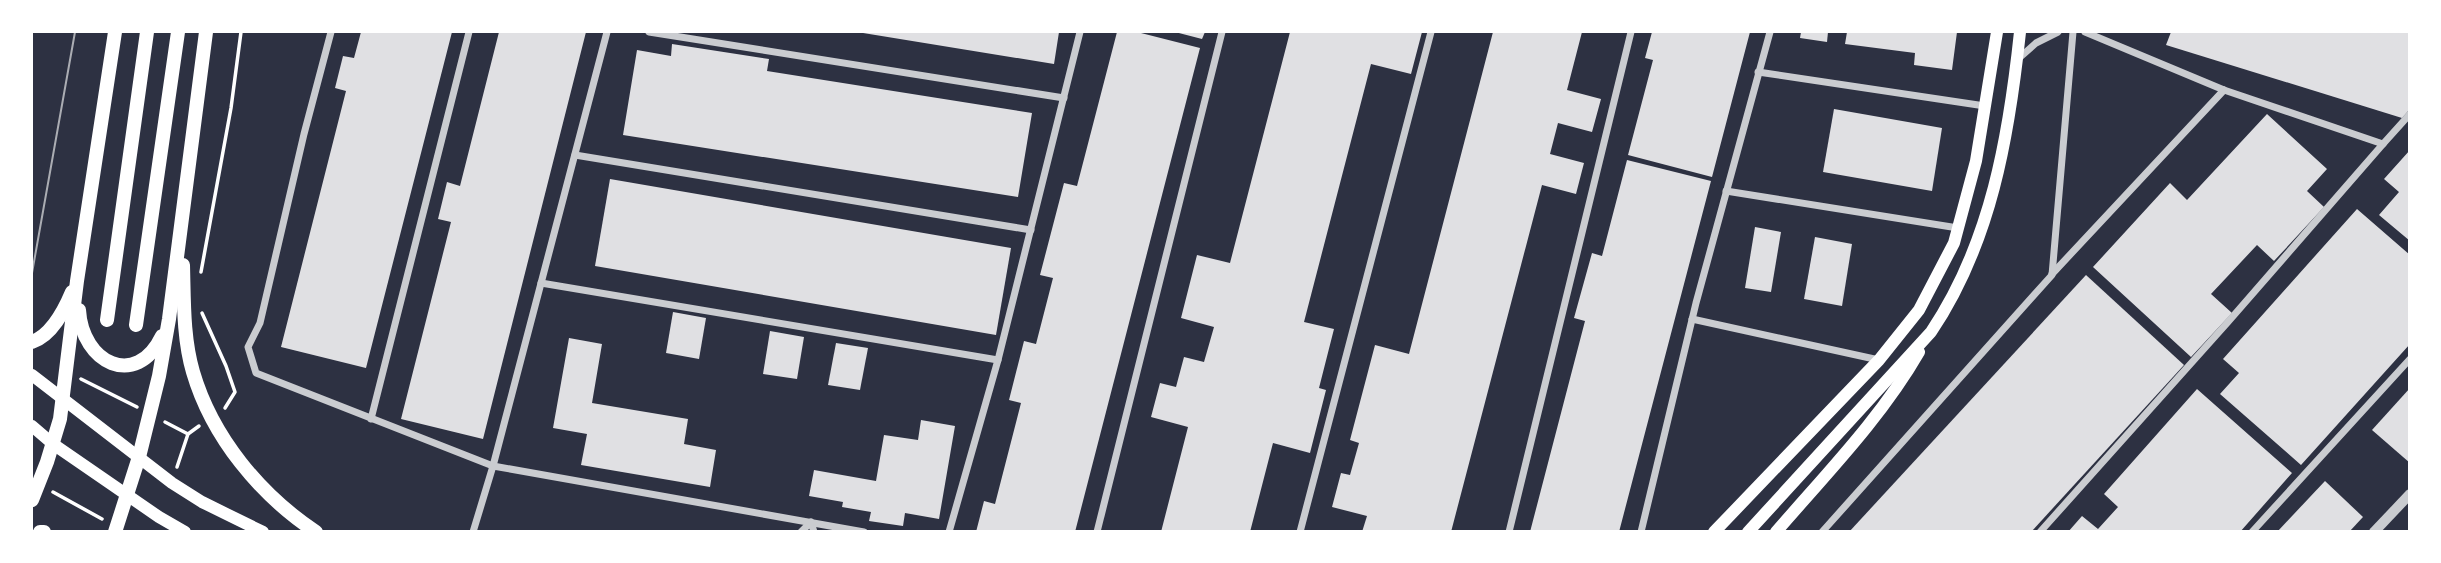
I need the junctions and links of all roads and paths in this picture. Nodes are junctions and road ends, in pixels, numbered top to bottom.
1 (116, 32) edge
2 (147, 32) edge
3 (178, 32) edge
4 (206, 32) edge
5 (241, 32) edge
6 (331, 32) edge
7 (469, 32) edge
8 (607, 32) edge
9 (649, 32) edge
10 (1080, 32) edge
11 (1222, 32) edge
12 (1431, 32) edge
13 (1631, 32) edge
14 (1770, 32) edge
15 (1997, 32) edge
16 (2020, 32) edge
17 (2058, 32) edge
18 (2073, 32) edge
19 (2085, 32) edge
20 (2017, 59) junction
21 (1758, 72) junction
22 (2224, 90) junction
23 (1064, 98) junction
24 (1985, 107) junction
25 (2410, 114) edge
26 (2384, 144) junction
27 (575, 155) junction
28 (1726, 191) junction
29 (183, 212) junction
30 (1958, 228) junction
31 (1031, 230) junction
32 (201, 272) dead end
33 (2052, 275) junction
34 (77, 281) junction
35 (541, 283) junction
36 (201, 311) dead end
37 (169, 319) junction
38 (1692, 319) junction
39 (107, 320) dead end
40 (136, 325) dead end
41 (1931, 332) junction
42 (32, 342) edge
43 (2410, 359) edge
44 (998, 360) junction
45 (1879, 360) junction
46 (67, 371) junction
47 (32, 375) edge
48 (63, 398) junction
49 (150, 414) junction
50 (212, 418) junction
51 (371, 419) junction
52 (32, 426) edge
53 (188, 434) junction
54 (53, 444) junction
55 (139, 457) junction
56 (493, 466) junction
57 (172, 483) junction
58 (39, 484) junction
59 (127, 493) junction
60 (2410, 494) edge
61 (32, 500) edge
62 (811, 522) junction
63 (116, 529) edge
64 (185, 531) edge
65 (263, 531) edge
66 (316, 531) edge
67 (473, 531) edge
68 (801, 531) edge
69 (814, 531) edge
70 (864, 531) edge
71 (949, 531) edge
72 (1097, 531) edge
73 (1300, 531) edge
74 (1509, 531) edge
75 (1641, 531) edge
76 (1714, 531) edge
77 (1748, 531) edge
78 (1776, 531) edge
79 (1822, 531) edge
80 (2040, 531) edge
81 (2252, 531) edge
82 (2374, 531) edge

1 - 34 highway
2 - 39 highway
3 - 40 highway
4 - 29 highway
5 - 32 path
6 - 51 street
7 - 51 street
8 - 27 street
9 - 23 street
10 - 23 street
11 - 72 street
12 - 73 street
13 - 74 street
14 - 21 street
15 - 24 main road
16 - 20 main road
17 - 20 street
18 - 33 street
19 - 22 street
20 - 41 main road
21 - 24 street
21 - 28 street
22 - 26 street
22 - 33 street
23 - 31 street
24 - 30 main road
25 - 26 street
26 - 80 street
27 - 31 street
27 - 35 street
28 - 30 street
28 - 38 street
29 - 37 highway
29 - 50 highway
30 - 45 main road
31 - 44 street
33 - 79 street
34 - 37 highway
34 - 42 highway
34 - 46 highway
35 - 44 street
35 - 56 street
36 - 50 path
37 - 49 highway
38 - 45 street
38 - 75 street
41 - 77 main road
41 - 78 main road
43 - 81 street
44 - 71 street
45 - 76 main road
46 - 48 highway
46 - 49 path
47 - 48 main road
48 - 54 highway
48 - 55 main road
49 - 53 path
49 - 55 highway
50 - 53 path
50 - 66 highway
51 - 56 street
52 - 54 main road
53 - 57 path
54 - 58 highway
54 - 59 main road
55 - 57 main road
55 - 59 highway
56 - 62 street
56 - 67 street
57 - 65 main road
58 - 61 highway
58 - 63 path
59 - 63 highway
59 - 64 main road
60 - 82 street
62 - 68 street
62 - 69 street
62 - 70 street

